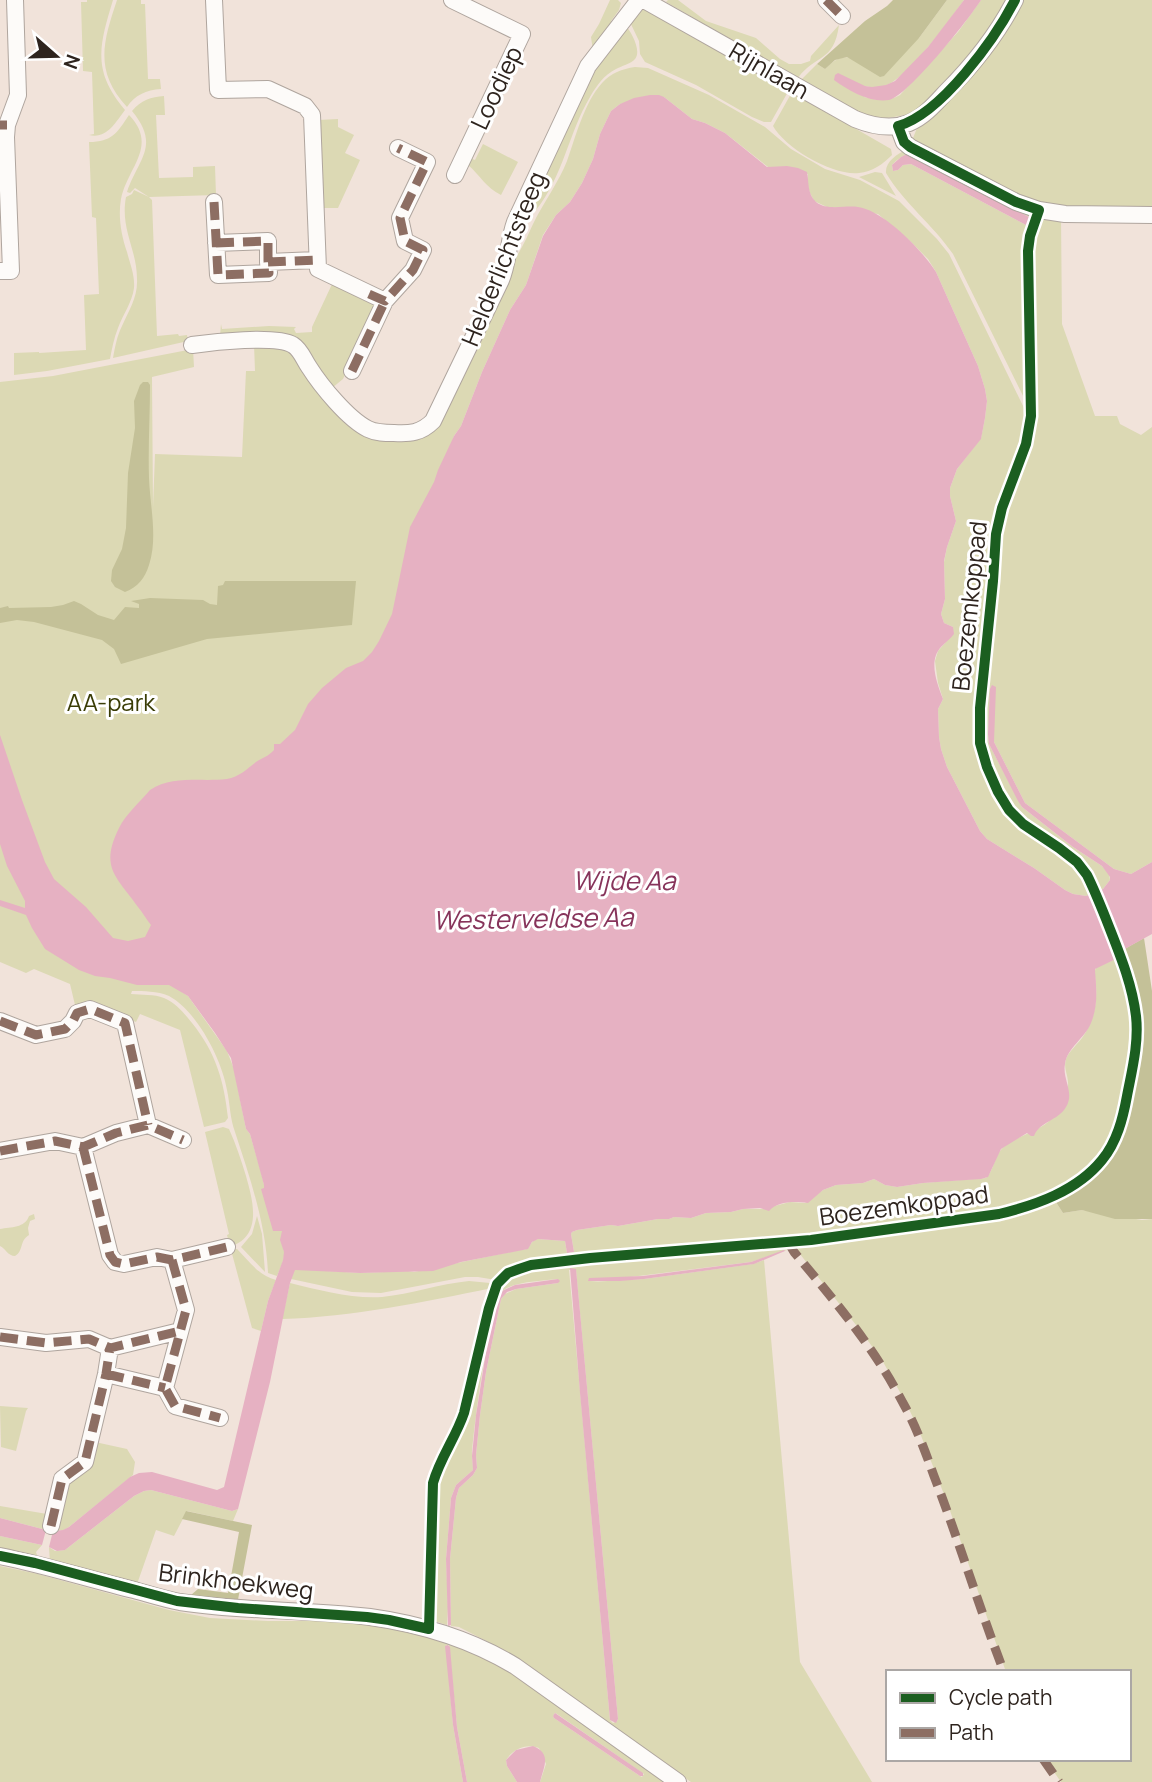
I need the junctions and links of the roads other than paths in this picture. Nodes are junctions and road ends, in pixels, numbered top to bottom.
1 (15, 0) edge
2 (214, 0) edge
3 (452, 0) edge
4 (642, 0) edge
5 (826, 0) edge
6 (1015, 0) edge
7 (842, 16) dead end
8 (4, 125) edge
9 (898, 126) junction
10 (398, 148) dead end
11 (455, 175) dead end
12 (215, 202) dead end
13 (1152, 215) edge
14 (216, 243) junction
15 (317, 260) junction
16 (268, 262) junction
17 (0, 271) edge
18 (385, 302) junction
19 (192, 345) dead end
20 (352, 371) dead end
21 (0, 1021) edge
22 (148, 1125) junction
23 (183, 1140) dead end
24 (83, 1147) junction
25 (0, 1151) edge
26 (227, 1247) dead end
27 (172, 1260) junction
28 (180, 1331) junction
29 (0, 1337) edge
30 (110, 1348) junction
31 (106, 1374) junction
32 (165, 1388) junction
33 (220, 1418) dead end
34 (51, 1526) dead end
35 (0, 1556) edge
36 (678, 1782) edge

1 - 8 street
2 - 15 street
3 - 11 street, Loodiep
4 - 9 street, Rijnlaan
4 - 19 street, Helderlichtsteeg
5 - 7 street
6 - 9 street
8 - 17 street
9 - 13 street
10 - 18 street
12 - 14 street
14 - 16 street
14 - 16 street
15 - 16 street
15 - 18 street
18 - 20 street
21 - 22 street
22 - 23 street
22 - 24 street
24 - 25 street
24 - 27 street
26 - 27 street
27 - 28 street
28 - 30 street
28 - 32 street
29 - 30 street
30 - 31 street
31 - 32 street
31 - 34 street
32 - 33 street
35 - 36 street, Brinkhoekweg

